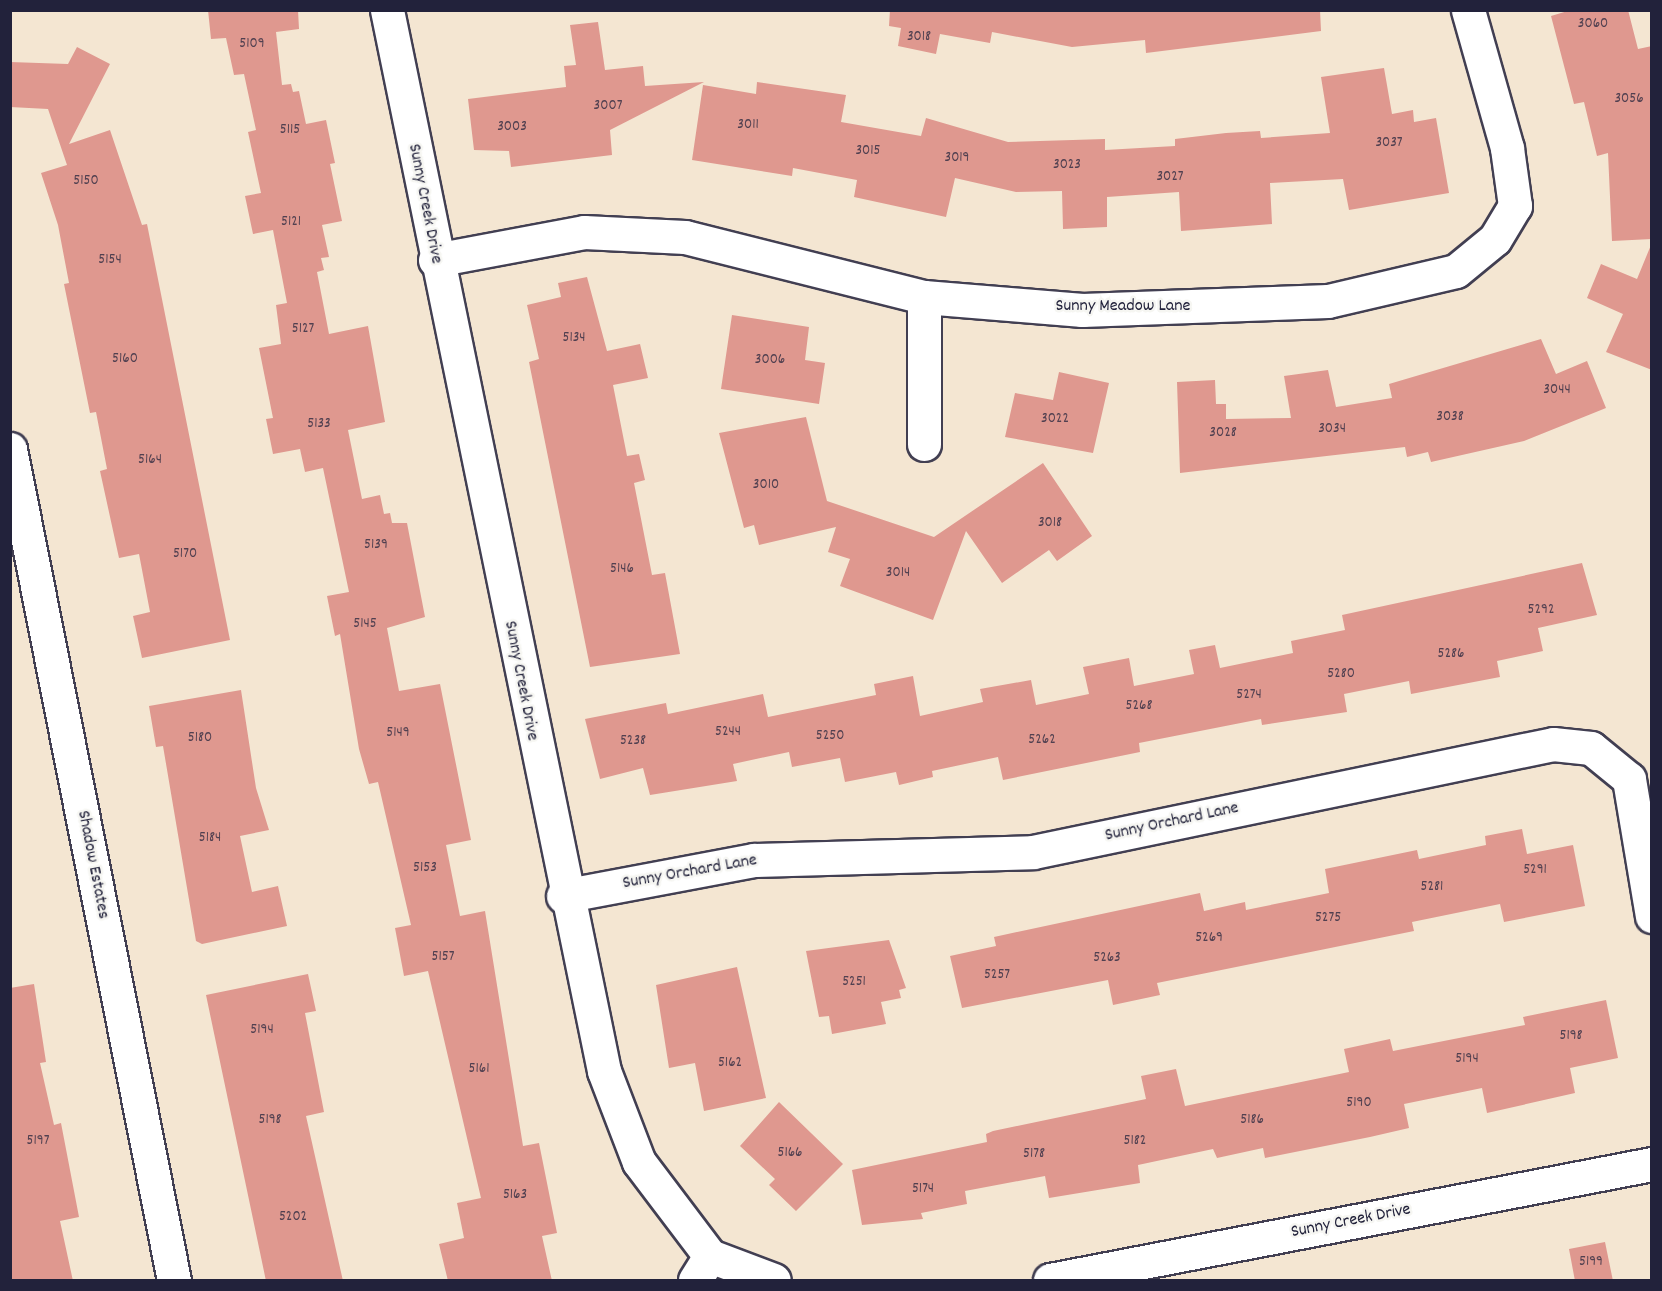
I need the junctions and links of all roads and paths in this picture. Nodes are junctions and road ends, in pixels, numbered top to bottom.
1 (387, 10) edge
2 (1468, 10) edge
3 (435, 260) junction
4 (924, 297) junction
5 (924, 444) dead end
6 (10, 449) edge
7 (563, 896) junction
8 (1652, 916) edge
9 (1652, 1164) edge
10 (702, 1268) edge
11 (174, 1281) edge
12 (774, 1281) edge
13 (1050, 1281) edge

1 - 3 street, Sunny Creek Drive
2 - 4 street, Sunny Meadow Lane
3 - 4 street, Sunny Meadow Lane
3 - 7 street, Sunny Creek Drive
4 - 5 street
6 - 11 street, Shadow Estates
7 - 8 street, Sunny Orchard Lane
7 - 10 street, Sunny Creek Drive
9 - 13 street, Sunny Creek Drive
10 - 12 street, Sunny Creek Drive

